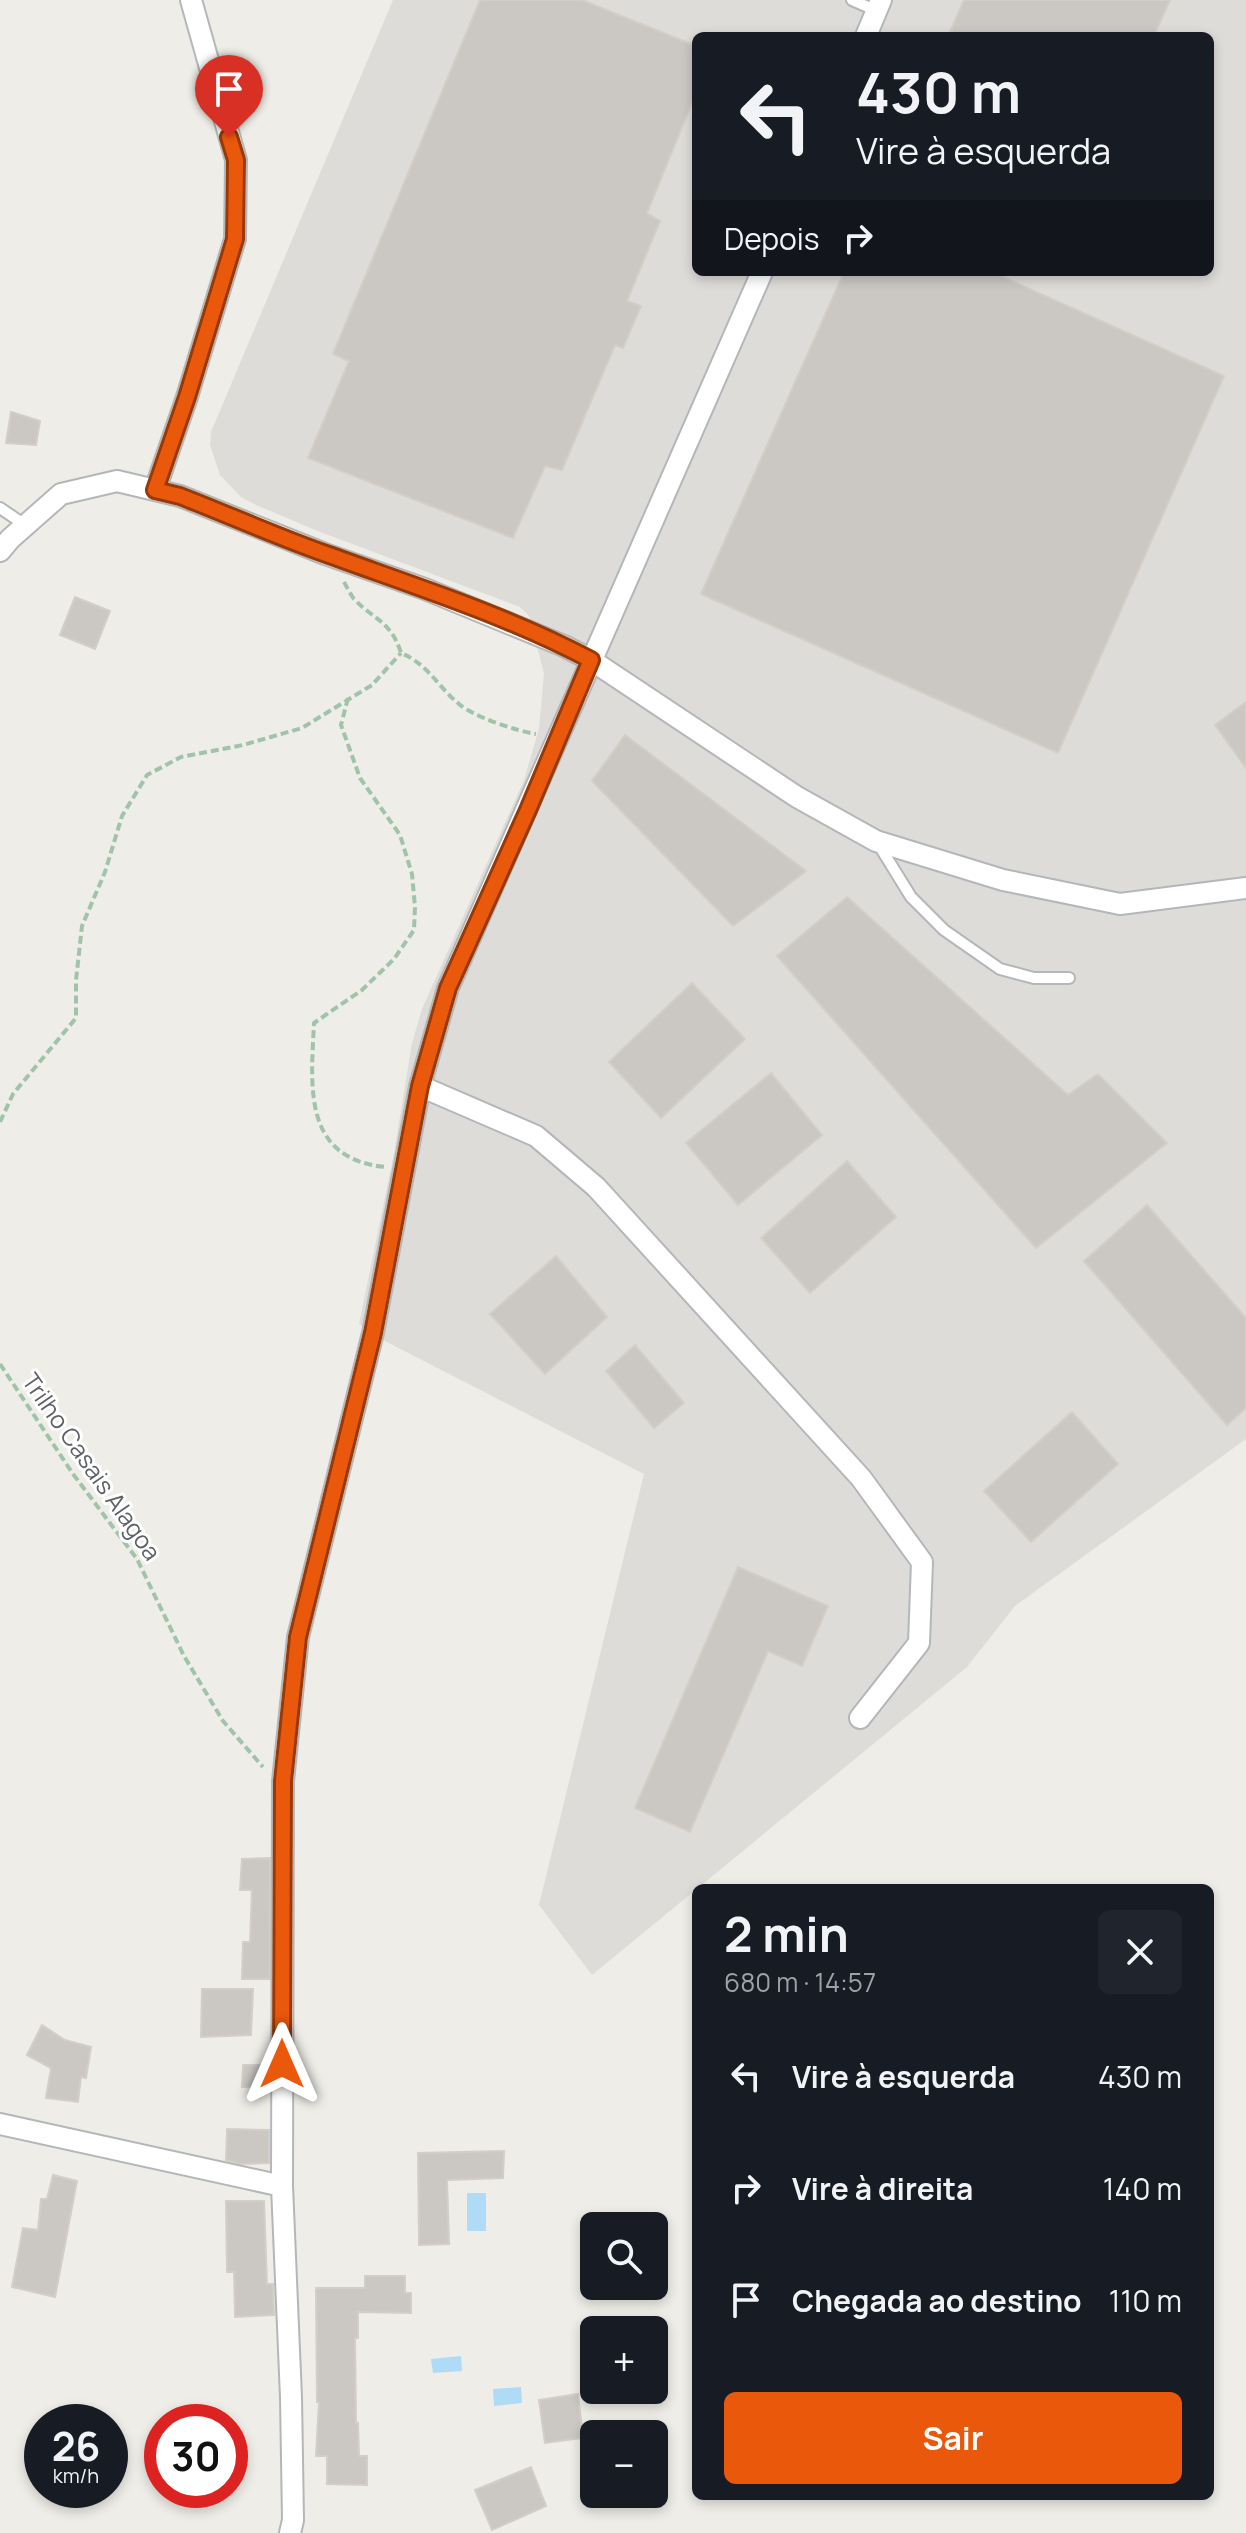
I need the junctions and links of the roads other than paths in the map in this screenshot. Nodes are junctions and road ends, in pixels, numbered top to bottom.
1 (191, 0) edge
2 (852, 0) edge
3 (879, 5) edge
4 (868, 32) edge
5 (760, 276) edge
6 (155, 490) junction
7 (0, 508) edge
8 (25, 525) junction
9 (0, 551) edge
10 (591, 660) junction
11 (876, 841) junction
12 (1246, 888) edge
13 (1069, 978) dead end
14 (420, 1086) junction
15 (860, 1718) dead end
16 (0, 2124) edge
17 (282, 2186) junction
18 (290, 2533) edge

1 - 6 street
2 - 3 lane
3 - 4 street
5 - 10 street
6 - 8 street
6 - 10 street
7 - 8 lane
8 - 9 street
10 - 11 street
10 - 14 street
11 - 12 street
11 - 13 lane
14 - 15 street
14 - 17 street
16 - 17 street
17 - 18 street

